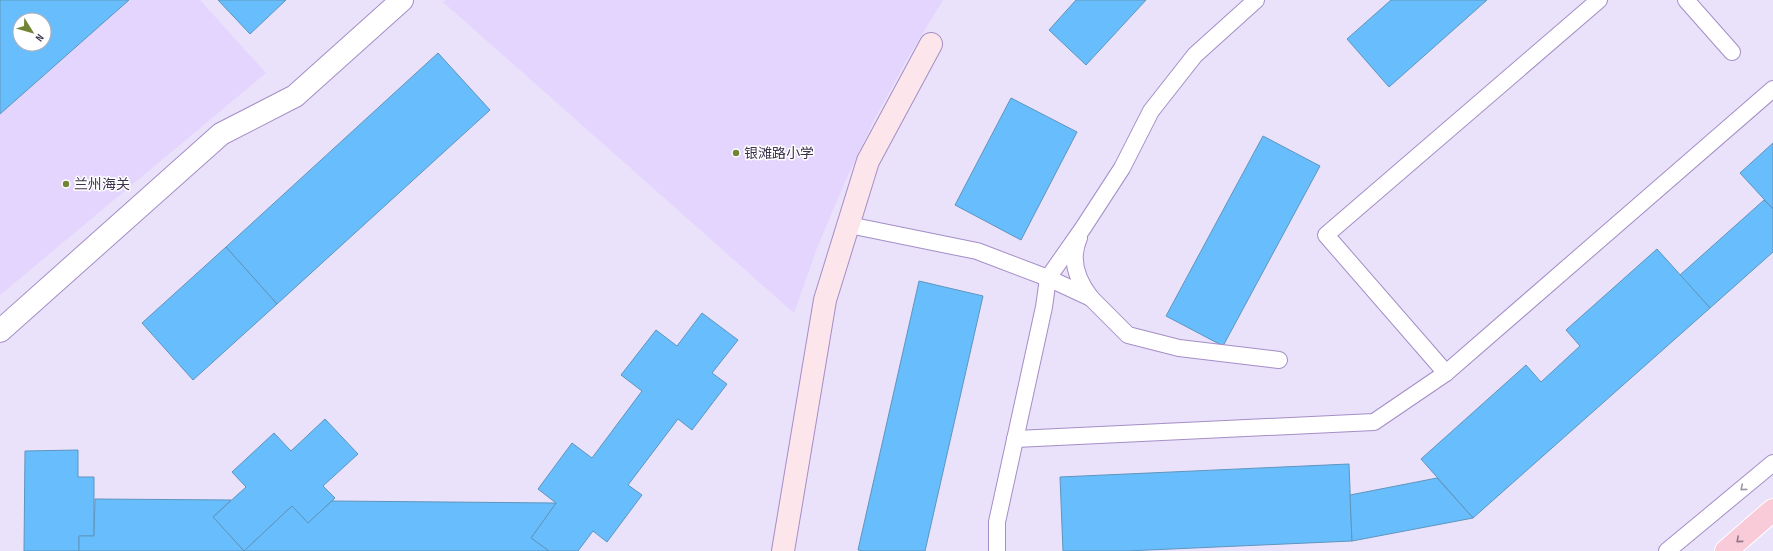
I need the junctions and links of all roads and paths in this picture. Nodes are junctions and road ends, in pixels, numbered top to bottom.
1 (402, 0) edge
2 (1256, 0) edge
3 (1600, 0) edge
4 (1692, 2) edge
5 (931, 44) dead end
6 (1732, 52) dead end
7 (1773, 89) edge
8 (849, 225) junction
9 (1083, 228) junction
10 (1048, 278) junction
11 (1090, 298) junction
12 (0, 331) edge
13 (1280, 360) dead end
14 (1446, 373) junction
15 (1015, 439) junction
16 (1773, 462) edge
17 (1773, 510) edge
18 (783, 551) edge
19 (997, 551) edge
20 (1667, 551) edge
21 (1726, 551) edge

1 - 12 street
2 - 9 lane
3 - 14 lane
4 - 6 lane
5 - 8 street
7 - 14 lane
8 - 10 lane
8 - 18 street
9 - 10 lane
9 - 11 lane
10 - 11 lane
10 - 15 lane
11 - 13 lane
14 - 15 lane
15 - 19 lane
16 -> 20 lane
17 -> 21 main road

